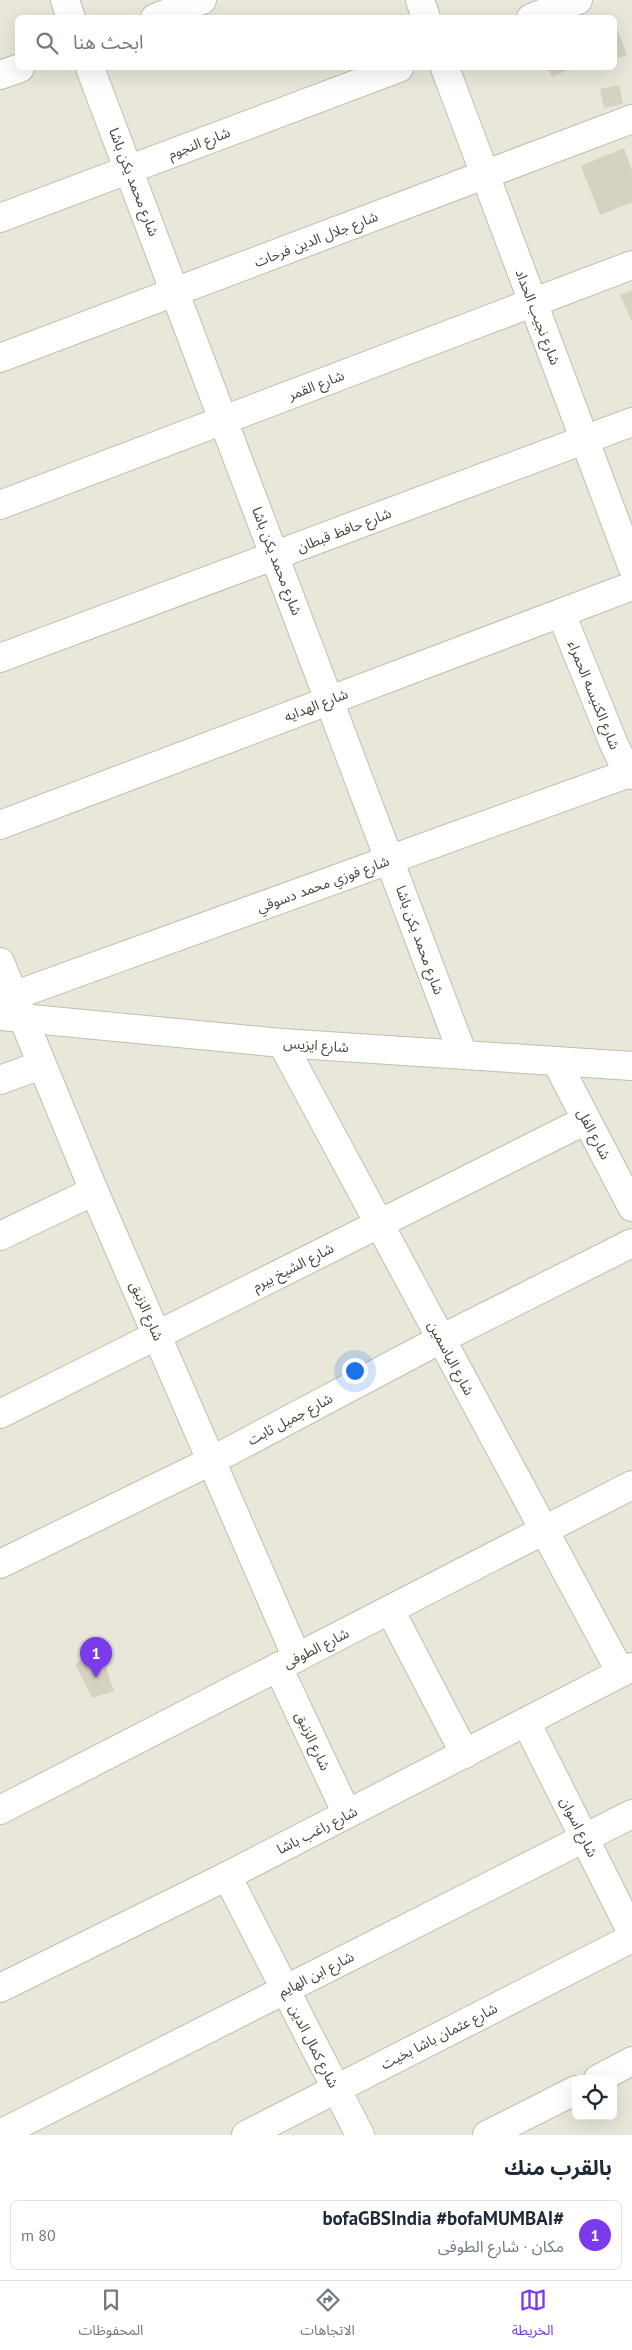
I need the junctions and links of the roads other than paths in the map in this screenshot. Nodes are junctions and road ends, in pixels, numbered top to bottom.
1 (65, 0) edge
2 (202, 0) edge
3 (420, 0) edge
4 (578, 0) edge
5 (70, 15) edge
6 (163, 15) edge
7 (425, 15) edge
8 (539, 15) edge
9 (15, 70) edge
10 (91, 70) edge
11 (394, 70) edge
12 (446, 70) edge
13 (0, 75) edge
14 (632, 118) edge
15 (128, 169) junction
16 (485, 174) junction
17 (0, 218) edge
18 (632, 265) edge
19 (175, 292) junction
20 (533, 303) junction
21 (0, 358) edge
22 (224, 420) junction
23 (632, 422) edge
24 (584, 440) junction
25 (0, 505) edge
26 (275, 555) junction
27 (632, 566) edge
28 (632, 586) edge
29 (561, 613) junction
30 (0, 658) edge
31 (330, 700) junction
32 (631, 773) edge
33 (0, 825) edge
34 (390, 860) junction
35 (0, 962) edge
36 (12, 1011) edge
37 (282, 1043) junction
38 (463, 1055) junction
39 (556, 1061) junction
40 (42, 1066) junction
41 (632, 1066) edge
42 (0, 1080) edge
43 (586, 1120) junction
44 (94, 1191) junction
45 (632, 1207) edge
46 (379, 1224) junction
47 (0, 1236) edge
48 (632, 1243) edge
49 (157, 1335) junction
50 (441, 1339) junction
51 (0, 1414) edge
52 (212, 1462) junction
53 (632, 1485) edge
54 (545, 1530) junction
55 (0, 1564) edge
56 (390, 1610) junction
57 (287, 1663) junction
58 (627, 1670) edge
59 (526, 1722) junction
60 (465, 1754) junction
61 (0, 1810) edge
62 (347, 1814) junction
63 (632, 1814) edge
64 (584, 1838) junction
65 (227, 1876) junction
66 (632, 1933) edge
67 (632, 1938) edge
68 (0, 1988) edge
69 (285, 1990) junction
70 (632, 2061) edge
71 (606, 2075) edge
72 (336, 2089) junction
73 (572, 2092) edge
74 (0, 2134) edge
75 (246, 2135) edge
76 (360, 2135) edge
77 (487, 2135) edge

1 - 5 street
2 - 6 street
3 - 7 street
4 - 8 street
9 - 13 street
10 - 15 street, شارع محمد يكن باشا
11 - 15 street, شارع النجوم
12 - 16 street, شارع نجيب الحداد
14 - 16 street, شارع جلال الدين فرحات
15 - 17 street, شارع النجوم
15 - 19 street, شارع محمد يكن باشا
16 - 19 street, شارع جلال الدين فرحات
16 - 20 street, شارع نجيب الحداد
18 - 20 street, شارع القمر
19 - 21 street, شارع جلال الدين فرحات
19 - 22 street, شارع محمد يكن باشا
20 - 22 street, شارع القمر
20 - 24 street, شارع نجيب الحداد
22 - 25 street, شارع القمر
22 - 26 street, شارع محمد يكن باشا
23 - 24 street, شارع حافظ قبطان
24 - 26 street, شارع حافظ قبطان
24 - 27 street, شارع نجيب الحداد
26 - 30 street, شارع حافظ قبطان
26 - 31 street, شارع محمد يكن باشا
28 - 29 street, شارع الهدايه
29 - 31 street, شارع الهدايه
29 - 32 street, شارع الكنيسه الحمراء
31 - 33 street, شارع الهدايه
31 - 34 street, شارع محمد يكن باشا
32 - 34 street, شارع فوزي محمد دسوقي
34 - 36 street, شارع فوزي محمد دسوقي
34 - 38 street, شارع محمد يكن باشا
35 - 36 street, شارع الزنبق
36 - 37 street, شارع ايزيس
36 - 40 street, شارع الزنبق
37 - 38 street, شارع ايزيس
37 - 46 street, شارع الياسمين
38 - 39 street, شارع ايزيس
39 - 41 street, شارع ايزيس
39 - 43 street, شارع الفل
40 - 42 street
40 - 44 street, شارع الزنبق
43 - 45 street, شارع الفل
43 - 46 street, شارع الشيخ بيرم
44 - 47 street
44 - 49 street, شارع الزنبق
46 - 49 street, شارع الشيخ بيرم
46 - 50 street, شارع الياسمين
48 - 50 street, شارع جميل ثابت
49 - 51 street, شارع الشيخ بيرم
49 - 52 street, شارع الزنبق
50 - 52 street, شارع جميل ثابت
50 - 54 street, شارع الياسمين
52 - 55 street, شارع جميل ثابت
52 - 57 street, شارع الزنبق
53 - 54 street, شارع الطوفى
54 - 56 street, شارع الطوفى
54 - 58 street, شارع الياسمين
56 - 57 street, شارع الطوفى
56 - 60 street
57 - 61 street, شارع الطوفى
57 - 62 street, شارع الزنبق
58 - 59 street, شارع راغب باشا
59 - 60 street, شارع راغب باشا
59 - 64 street, شارع اسوان
60 - 62 street, شارع راغب باشا
62 - 65 street, شارع راغب باشا
63 - 64 street, شارع ابن الهايم
64 - 66 street, شارع اسوان
64 - 69 street, شارع ابن الهايم
65 - 68 street, شارع راغب باشا
65 - 69 street, شارع كمال الدين
67 - 72 street, شارع عثمان باشا بخيت
69 - 72 street, شارع كمال الدين
69 - 74 street, شارع ابن الهايم
70 - 71 street
72 - 75 street, شارع عثمان باشا بخيت
72 - 76 street, شارع كمال الدين
73 - 77 street

